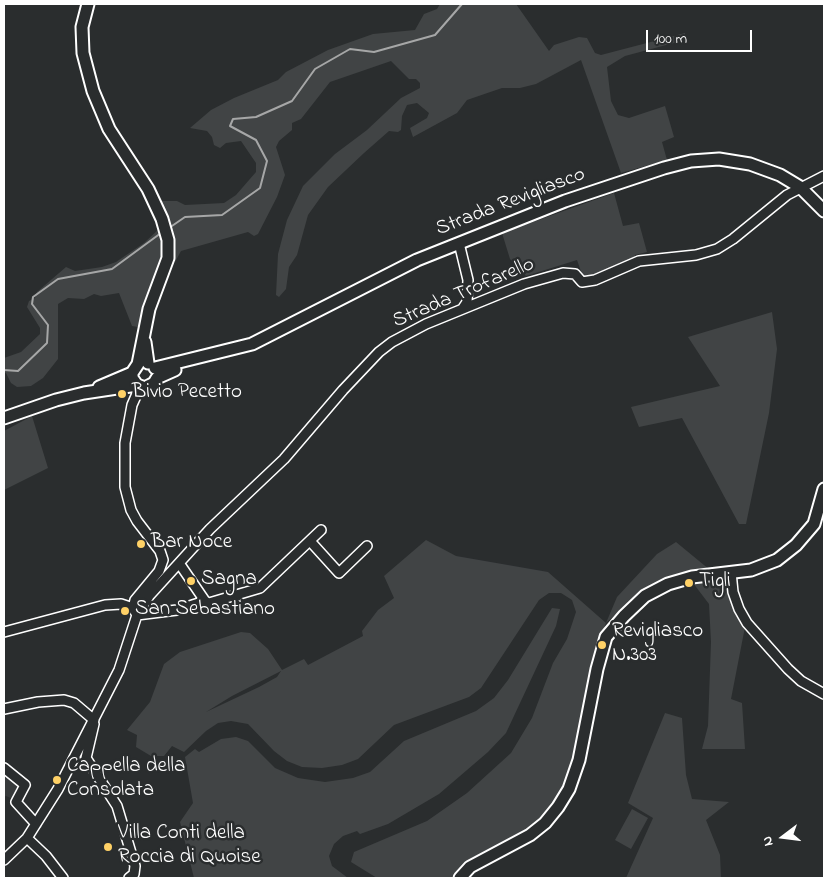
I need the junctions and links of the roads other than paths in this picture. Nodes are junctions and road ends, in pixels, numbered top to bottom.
1 (88, 4) edge
2 (824, 176) edge
3 (800, 187) junction
4 (824, 211) edge
5 (459, 243) junction
6 (464, 308) junction
7 (146, 369) junction
8 (138, 386) junction
9 (84, 393) junction
10 (4, 418) edge
11 (824, 489) edge
12 (322, 530) dead end
13 (310, 541) junction
14 (367, 546) dead end
15 (179, 563) junction
16 (731, 572) junction
17 (205, 601) junction
18 (135, 611) junction
19 (4, 632) edge
20 (824, 694) edge
21 (4, 709) edge
22 (94, 720) junction
23 (4, 768) edge
24 (119, 813) junction
25 (36, 824) junction
26 (27, 838) junction
27 (139, 856) dead end
28 (4, 861) edge
29 (63, 878) edge
30 (129, 878) edge
31 (460, 878) edge

1 - 7 street
2 - 3 street, Strada Trofarello
3 - 4 street, Strada Revigliasco
3 - 5 street, Strada Revigliasco
3 - 6 street, Strada Trofarello
5 - 6 street
5 - 7 street, Strada Revigliasco
6 - 15 street, Strada Trofarello
7 - 8 street
7 - 8 street, Strada Revigliasco
7 - 9 street
8 - 9 street, Strada Revigliasco
8 - 18 street
9 - 10 street
11 - 16 street
12 - 13 street
13 - 14 street
13 - 17 street
15 - 17 street
15 - 18 street, Strada Trofarello
16 - 20 street
16 - 31 street
17 - 18 street
18 - 19 street
18 - 22 street
21 - 22 street
22 - 24 street
22 - 25 street
23 - 25 street
24 - 27 street
24 - 30 street
25 - 26 street
26 - 28 street
26 - 29 street

